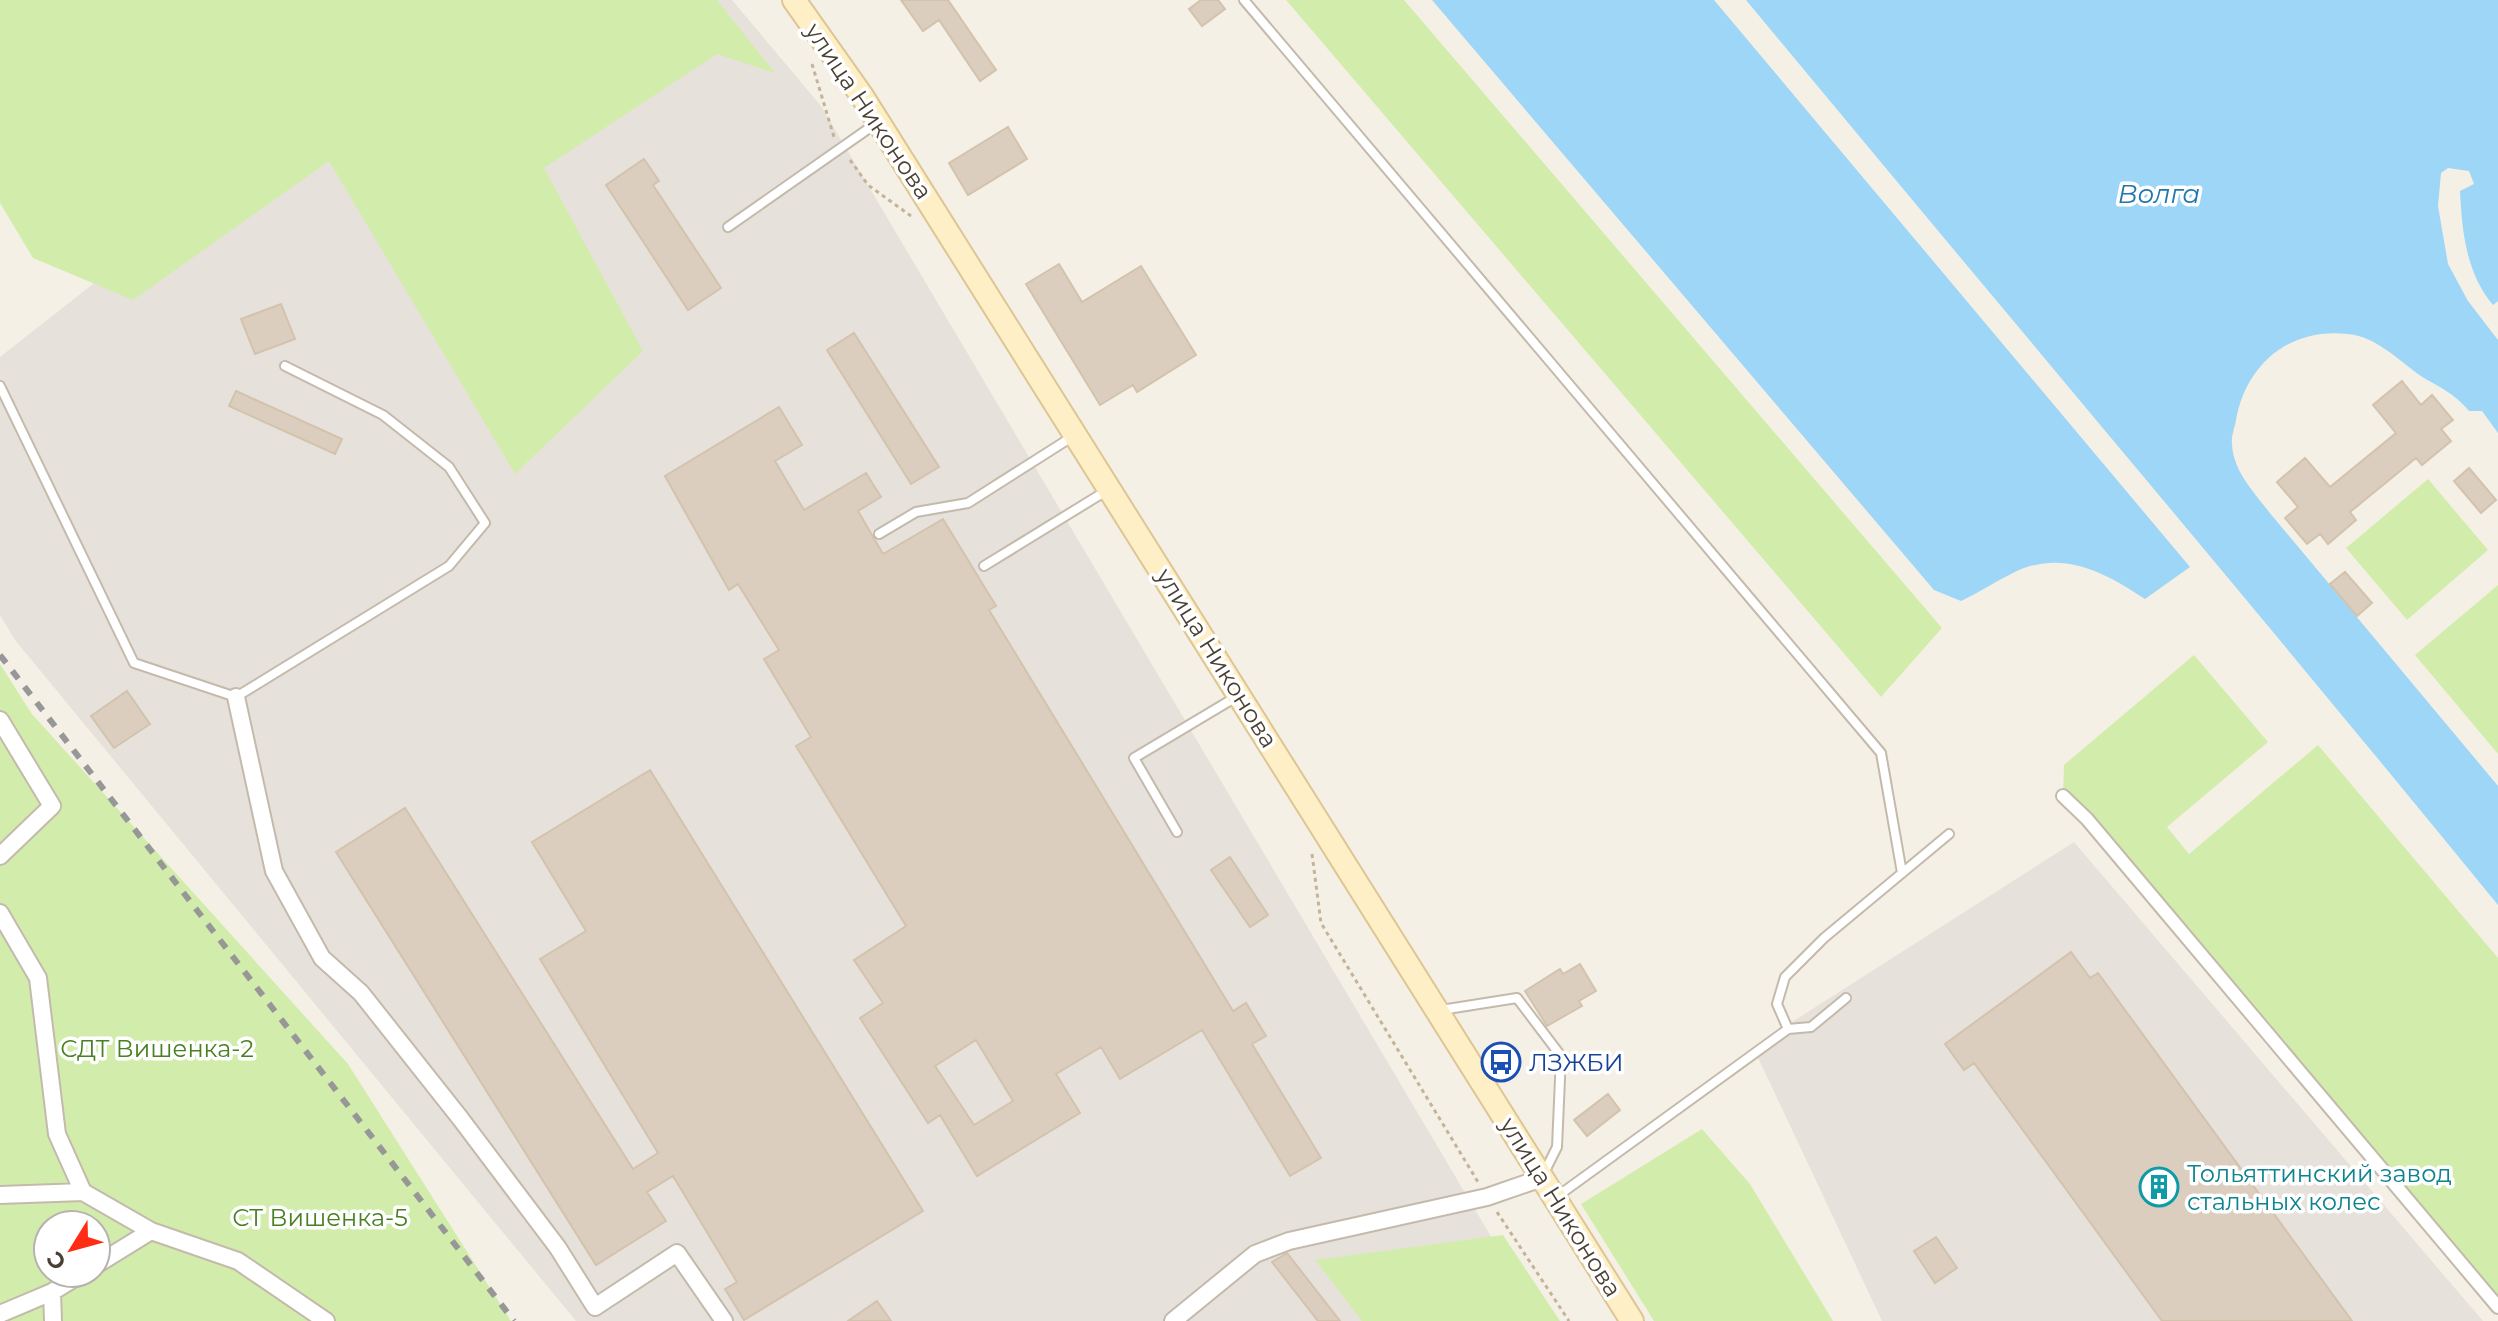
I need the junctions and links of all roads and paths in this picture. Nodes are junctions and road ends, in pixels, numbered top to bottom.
1 (794, 0) edge
2 (1244, 0) edge
3 (810, 56) dead end
4 (878, 122) junction
5 (843, 150) junction
6 (917, 220) dead end
7 (728, 227) dead end
8 (285, 366) dead end
9 (0, 386) edge
10 (1076, 434) junction
11 (1110, 488) junction
12 (879, 534) dead end
13 (984, 566) dead end
14 (1240, 694) junction
15 (236, 697) junction
16 (0, 720) edge
17 (2063, 796) dead end
18 (1177, 832) dead end
19 (1949, 834) dead end
20 (1311, 841) dead end
21 (0, 856) edge
22 (1902, 873) junction
23 (0, 913) edge
24 (1846, 998) dead end
25 (1439, 1010) junction
26 (1788, 1029) junction
27 (1542, 1178) junction
28 (83, 1192) junction
29 (0, 1195) edge
30 (1487, 1197) junction
31 (1555, 1199) junction
32 (151, 1231) junction
33 (112, 1255) edge
34 (57, 1289) edge
35 (52, 1292) junction
36 (2498, 1307) edge
37 (0, 1314) edge
38 (53, 1321) edge
39 (326, 1321) edge
40 (724, 1321) edge
41 (1173, 1321) edge
42 (1569, 1321) edge
43 (1632, 1321) edge

1 - 4 main road, улица Никонова
2 - 22 lane
3 - 5 path
4 - 5 lane
4 - 10 main road, улица Никонова
5 - 6 path
5 - 7 lane
8 - 15 lane
9 - 15 lane
10 - 11 main road, улица Никонова
10 - 12 lane
11 - 13 lane
11 - 14 main road, улица Никонова
14 - 18 lane
14 - 25 main road, улица Никонова
15 - 40 street
16 - 21 street
17 - 36 street
19 - 22 lane
20 - 30 path
22 - 26 lane
23 - 28 street
24 - 26 lane
25 - 27 main road, улица Никонова
25 - 27 lane
26 - 31 lane
27 - 30 street
27 - 31 main road, улица Никонова
28 - 29 street
28 - 32 street
30 - 41 street
30 - 42 path
31 - 43 main road, улица Никонова
32 - 33 street
32 - 39 street
34 - 35 street
35 - 37 street
35 - 38 street

